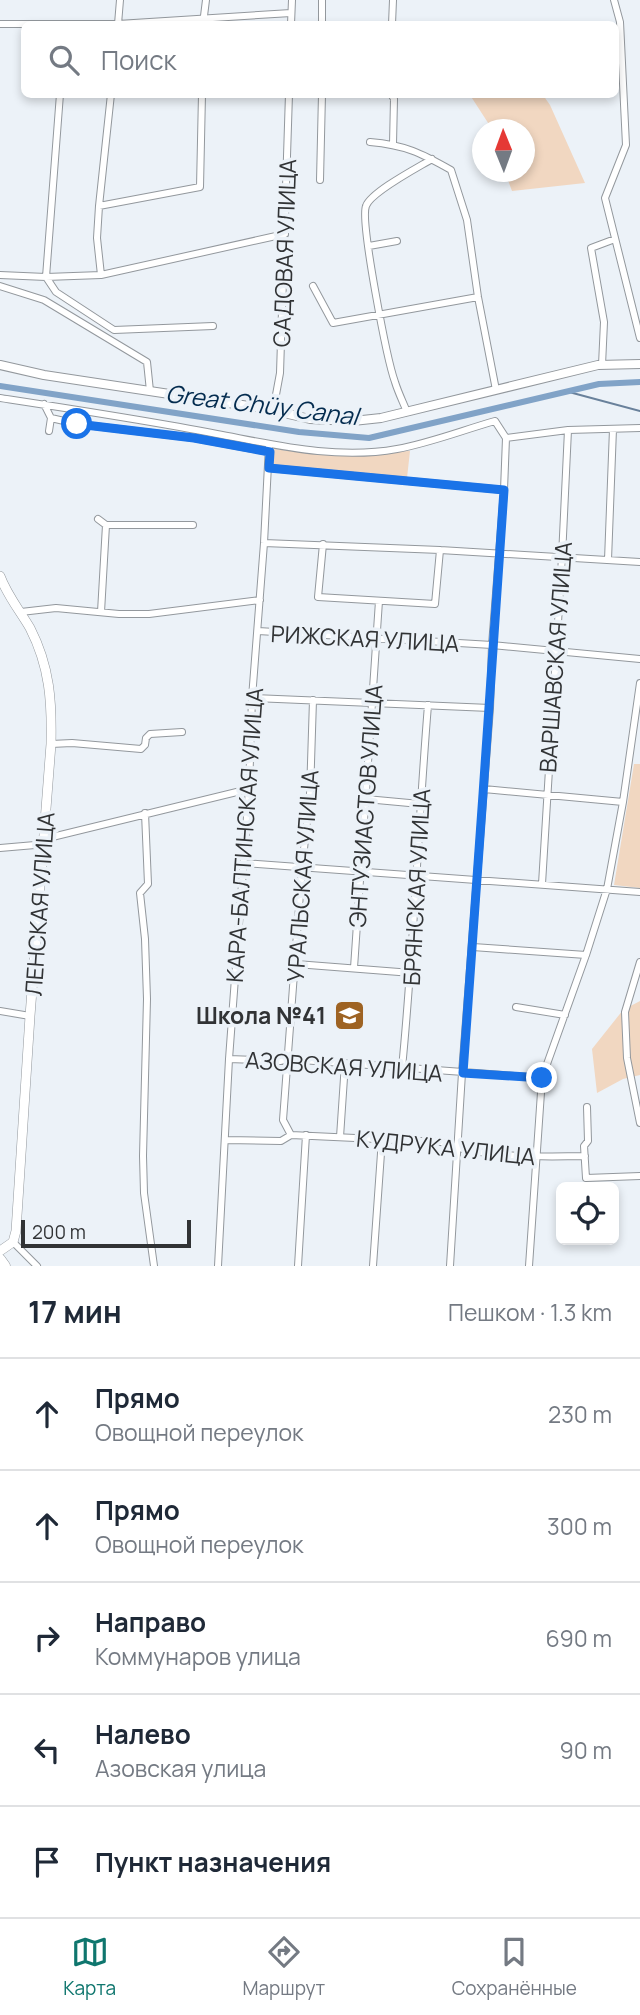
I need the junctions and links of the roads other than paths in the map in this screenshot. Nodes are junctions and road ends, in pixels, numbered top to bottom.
1 (120, 0) edge
2 (206, 0) edge
3 (292, 0) edge
4 (322, 0) edge
5 (393, 0) edge
6 (614, 0) edge
7 (291, 13) junction
8 (118, 21) edge
9 (203, 21) edge
10 (291, 21) edge
11 (322, 21) edge
12 (392, 21) edge
13 (0, 24) edge
14 (21, 24) edge
15 (60, 98) edge
16 (111, 98) edge
17 (202, 98) edge
18 (289, 98) edge
19 (322, 98) edge
20 (393, 98) edge
21 (370, 142) dead end
22 (393, 144) junction
23 (432, 159) junction
24 (320, 180) dead end
25 (99, 206) junction
26 (285, 234) junction
27 (615, 239) junction
28 (397, 241) dead end
29 (369, 246) junction
30 (0, 275) edge
31 (101, 275) junction
32 (46, 278) junction
33 (0, 286) edge
34 (313, 286) dead end
35 (478, 297) junction
36 (380, 314) junction
37 (213, 326) dead end
38 (640, 338) edge
39 (640, 364) edge
40 (0, 365) edge
41 (602, 365) junction
42 (496, 390) junction
43 (150, 391) junction
44 (0, 398) edge
45 (44, 404) junction
46 (274, 411) junction
47 (407, 412) junction
48 (51, 418) junction
49 (640, 428) edge
50 (613, 429) junction
51 (568, 430) junction
52 (49, 431) dead end
53 (506, 438) junction
54 (269, 449) junction
55 (269, 468) junction
56 (504, 490) junction
57 (98, 519) dead end
58 (106, 525) junction
59 (192, 525) dead end
60 (264, 542) junction
61 (323, 544) junction
62 (440, 550) junction
63 (500, 553) junction
64 (562, 557) junction
65 (608, 560) junction
66 (640, 562) edge
67 (0, 576) edge
68 (260, 600) junction
69 (379, 601) junction
70 (21, 612) junction
71 (101, 612) junction
72 (258, 631) junction
73 (377, 639) junction
74 (492, 645) junction
75 (555, 650) junction
76 (640, 659) edge
77 (640, 683) edge
78 (252, 698) junction
79 (313, 700) junction
80 (373, 703) junction
81 (428, 705) junction
82 (490, 708) junction
83 (182, 732) dead end
84 (51, 744) junction
85 (249, 789) junction
86 (484, 789) junction
87 (547, 794) junction
88 (366, 799) junction
89 (624, 802) junction
90 (420, 804) junction
91 (145, 813) junction
92 (44, 839) junction
93 (0, 848) edge
94 (243, 863) junction
95 (302, 867) junction
96 (361, 871) junction
97 (416, 876) junction
98 (476, 881) junction
99 (542, 884) junction
100 (607, 888) junction
101 (640, 892) edge
102 (472, 947) junction
103 (586, 955) junction
104 (640, 962) edge
105 (296, 964) junction
106 (354, 968) junction
107 (412, 973) junction
108 (516, 1007) dead end
109 (0, 1011) edge
110 (565, 1015) junction
111 (30, 1016) junction
112 (229, 1059) junction
113 (288, 1059) junction
114 (345, 1063) junction
115 (402, 1068) junction
116 (463, 1073) junction
117 (542, 1078) junction
118 (587, 1107) dead end
119 (640, 1123) edge
120 (291, 1135) junction
121 (306, 1135) junction
122 (340, 1137) junction
123 (382, 1139) junction
124 (225, 1140) junction
125 (458, 1149) junction
126 (585, 1156) junction
127 (537, 1157) junction
128 (640, 1176) edge
129 (13, 1242) junction
130 (0, 1251) edge
131 (37, 1266) edge
132 (154, 1266) edge
133 (218, 1266) edge
134 (298, 1266) edge
135 (373, 1266) edge
136 (450, 1266) edge
137 (529, 1266) edge

1 - 8 street
2 - 9 street
3 - 7 street
4 - 11 street
5 - 12 street
6 - 27 street
7 - 9 street
7 - 10 street
13 - 14 street
15 - 32 street
16 - 25 street
17 - 25 street
18 - 26 street, САДОВАЯ УЛИЦА
19 - 24 street
20 - 22 street
21 - 22 street
22 - 23 street
23 - 29 street
23 - 35 street
25 - 31 street
26 - 31 street
26 - 46 street, САДОВАЯ УЛИЦА
27 - 38 street
27 - 41 street
28 - 29 street
29 - 36 street
30 - 32 street
31 - 32 street
32 - 37 street
33 - 43 street
34 - 36 street
35 - 36 street
35 - 42 street
36 - 47 street
39 - 41 street
40 - 43 street
41 - 42 street
42 - 47 street
43 - 46 street
44 - 45 street
45 - 48 street
45 - 54 street
46 - 47 street
48 - 52 street
48 - 54 street
49 - 50 street
50 - 51 street
50 - 65 street
51 - 53 street
51 - 64 street, ВАРШАВСКАЯ УЛИЦА
53 - 54 street
53 - 56 street
54 - 55 street, КАРА-БАЛТИНСКАЯ УЛИЦА
55 - 56 street
55 - 60 street, КАРА-БАЛТИНСКАЯ УЛИЦА
56 - 63 street
57 - 58 street
58 - 59 street
58 - 71 street
60 - 61 street
60 - 68 street, КАРА-БАЛТИНСКАЯ УЛИЦА
61 - 62 street
61 - 69 street
62 - 63 street
62 - 69 street
63 - 64 street
63 - 74 street
64 - 65 street
64 - 75 street, ВАРШАВСКАЯ УЛИЦА
65 - 66 street
67 - 70 main road, ЛЕНСКАЯ УЛИЦА
68 - 71 street
68 - 72 street, КАРА-БАЛТИНСКАЯ УЛИЦА
69 - 73 street, ЭНТУЗИАСТОВ УЛИЦА
70 - 71 street
70 - 84 main road, ЛЕНСКАЯ УЛИЦА
72 - 73 street, РИЖСКАЯ УЛИЦА
72 - 78 street, КАРА-БАЛТИНСКАЯ УЛИЦА
73 - 74 street, РИЖСКАЯ УЛИЦА
73 - 80 street, ЭНТУЗИАСТОВ УЛИЦА
74 - 75 street, РИЖСКАЯ УЛИЦА
74 - 82 street
75 - 76 street, РИЖСКАЯ УЛИЦА
75 - 87 street, ВАРШАВСКАЯ УЛИЦА
77 - 89 street
78 - 79 street
78 - 85 street, КАРА-БАЛТИНСКАЯ УЛИЦА
79 - 80 street
79 - 95 street, УРАЛЬСКАЯ УЛИЦА
80 - 81 street
80 - 88 street, ЭНТУЗИАСТОВ УЛИЦА
81 - 82 street
81 - 90 street, БРЯНСКАЯ УЛИЦА
82 - 86 street
83 - 84 street
84 - 92 main road, ЛЕНСКАЯ УЛИЦА
85 - 91 street
85 - 94 street, КАРА-БАЛТИНСКАЯ УЛИЦА
86 - 87 street
86 - 98 street
87 - 89 street
87 - 99 street, ВАРШАВСКАЯ УЛИЦА
88 - 90 street
88 - 96 street, ЭНТУЗИАСТОВ УЛИЦА
89 - 100 street
90 - 97 street, БРЯНСКАЯ УЛИЦА
91 - 92 street
91 - 132 street
92 - 93 street
92 - 111 main road, ЛЕНСКАЯ УЛИЦА
94 - 95 street
94 - 112 street, КАРА-БАЛТИНСКАЯ УЛИЦА
95 - 96 street
95 - 105 street, УРАЛЬСКАЯ УЛИЦА
96 - 97 street
96 - 106 street, ЭНТУЗИАСТОВ УЛИЦА
97 - 98 street
97 - 107 street, БРЯНСКАЯ УЛИЦА
98 - 99 street
98 - 102 street
99 - 100 street
100 - 101 street
100 - 103 street
102 - 103 street
102 - 116 street
103 - 110 street
104 - 119 street
105 - 106 street
105 - 113 street, УРАЛЬСКАЯ УЛИЦА
106 - 107 street
107 - 115 street, БРЯНСКАЯ УЛИЦА
108 - 110 street
109 - 111 street
110 - 117 street
111 - 129 main road, ЛЕНСКАЯ УЛИЦА
112 - 113 street, АЗОВСКАЯ УЛИЦА
112 - 124 street, КАРА-БАЛТИНСКАЯ УЛИЦА
113 - 114 street, АЗОВСКАЯ УЛИЦА
113 - 120 street, УРАЛЬСКАЯ УЛИЦА
114 - 115 street, АЗОВСКАЯ УЛИЦА
114 - 122 street
115 - 116 street, АЗОВСКАЯ УЛИЦА
116 - 117 street, АЗОВСКАЯ УЛИЦА
116 - 125 street
117 - 127 street
118 - 126 street
120 - 121 street, КУДРУКА УЛИЦА
120 - 124 street, КУДРУКА УЛИЦА
121 - 122 street, КУДРУКА УЛИЦА
121 - 134 street
122 - 123 street, КУДРУКА УЛИЦА
123 - 125 street, КУДРУКА УЛИЦА
123 - 135 street
124 - 133 street, КАРА-БАЛТИНСКАЯ УЛИЦА
125 - 127 street, КУДРУКА УЛИЦА
125 - 136 street
126 - 127 street, КУДРУКА УЛИЦА
126 - 128 street
127 - 137 street
129 - 130 main road
129 - 131 street

